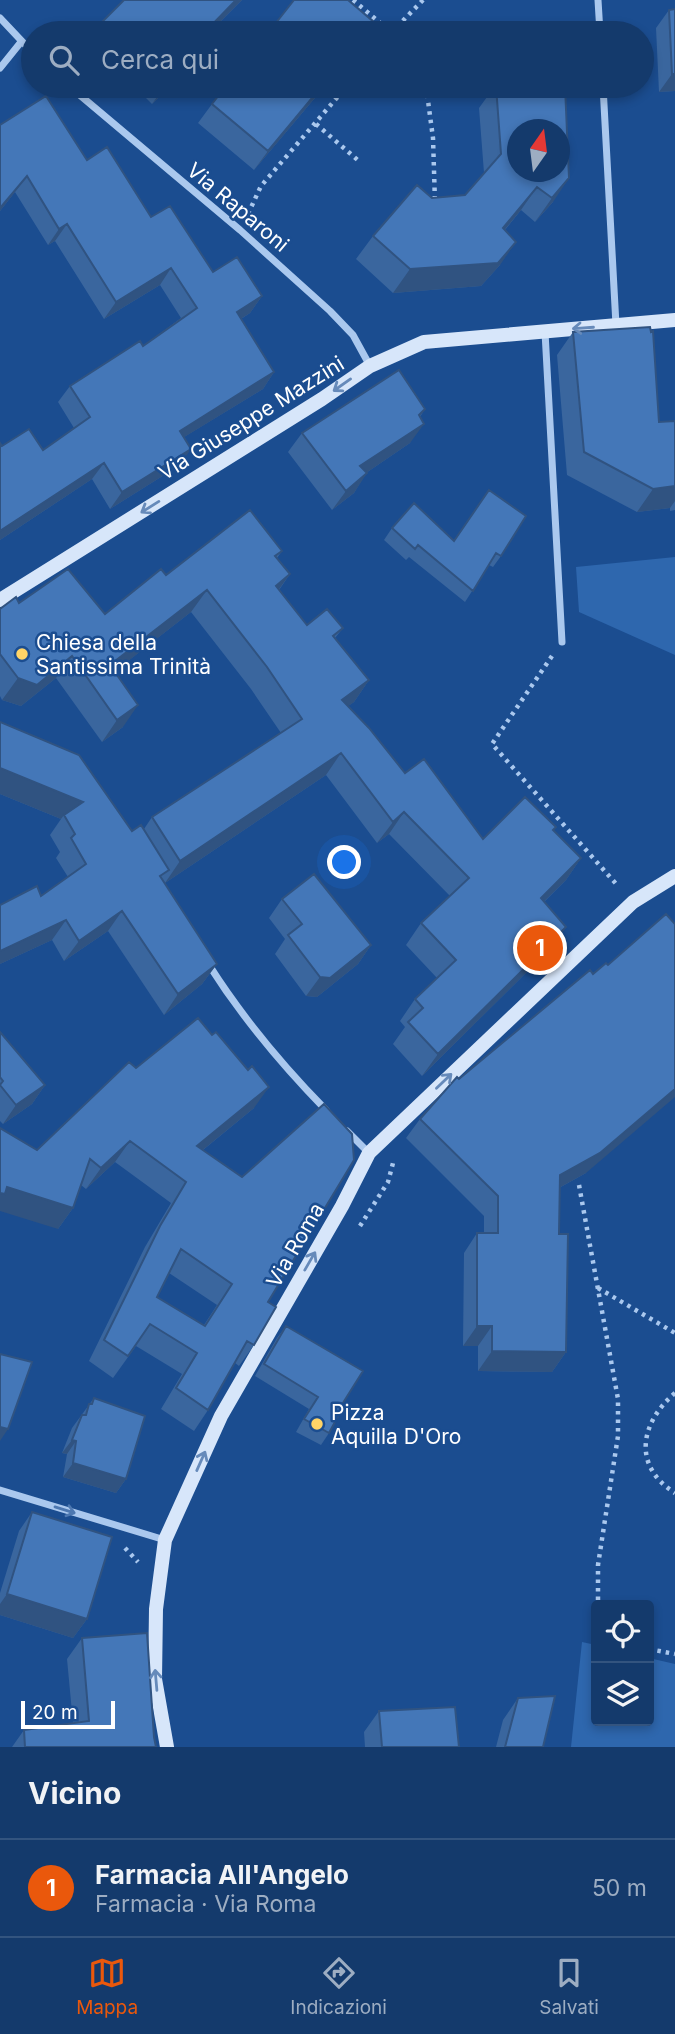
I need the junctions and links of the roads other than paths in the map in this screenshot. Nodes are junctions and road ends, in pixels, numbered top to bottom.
1 (598, 0) edge
2 (0, 18) edge
3 (599, 21) edge
4 (21, 42) joint
5 (0, 68) edge
6 (83, 98) edge
7 (604, 98) edge
8 (675, 320) edge
9 (616, 326) junction
10 (545, 331) junction
11 (370, 366) junction
12 (0, 600) edge
13 (562, 642) road end
14 (675, 876) edge
15 (202, 954) edge
16 (330, 1113) edge
17 (340, 1123) edge
18 (369, 1153) junction
19 (0, 1490) edge
20 (165, 1540) junction
21 (167, 1747) edge

1 - 3 street
2 - 4 street
4 - 5 street
6 - 11 street, Via Raparoni
7 - 9 street
8 - 9 street, Via Giuseppe Mazzini
9 -> 10 street, Via Giuseppe Mazzini
10 - 11 street, Via Giuseppe Mazzini
10 - 13 street
11 -> 12 street, Via Giuseppe Mazzini
18 -> 14 street, Via Roma
15 - 16 street
17 - 18 street
20 -> 18 street, Via Roma
19 -> 20 street
21 -> 20 street, Via Roma

